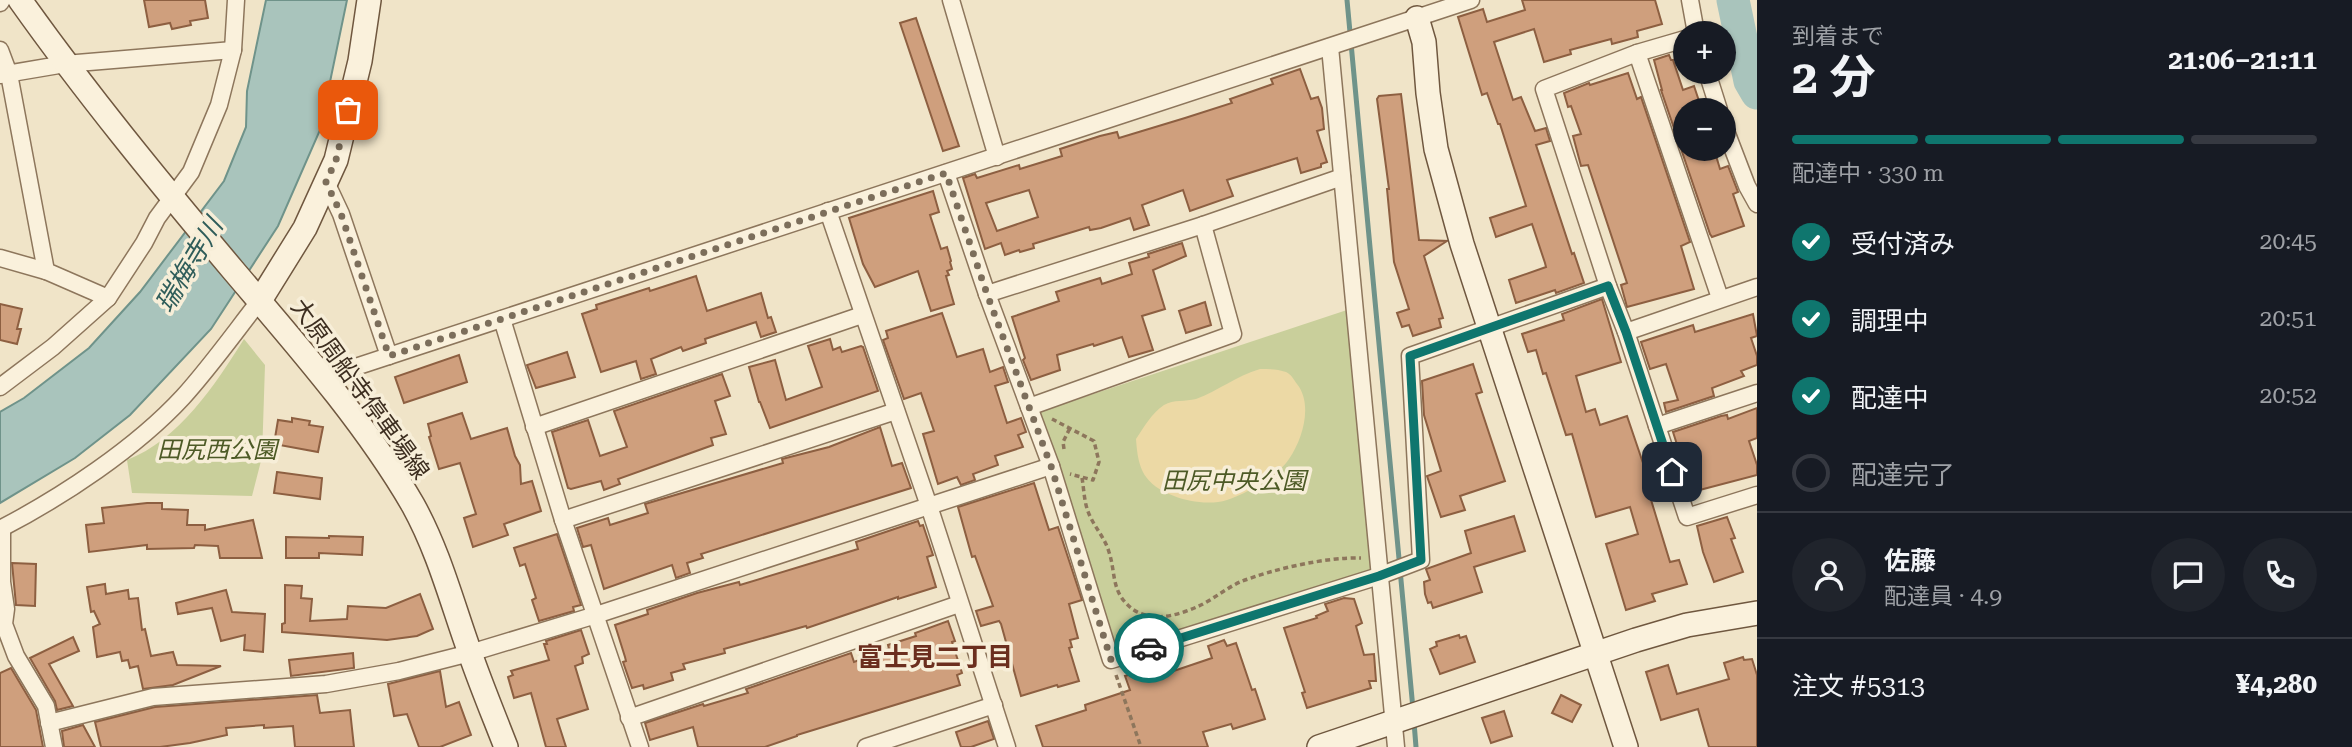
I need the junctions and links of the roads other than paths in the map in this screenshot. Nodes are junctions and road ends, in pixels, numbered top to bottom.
1 (20, 0) edge
2 (236, 0) edge
3 (369, 0) edge
4 (951, 0) edge
5 (1471, 0) edge
6 (1690, 0) edge
7 (1417, 19) junction
8 (1694, 21) edge
9 (1673, 42) edge
10 (1330, 47) junction
11 (0, 50) edge
12 (233, 50) junction
13 (1637, 53) junction
14 (65, 64) junction
15 (4, 75) edge
16 (997, 157) junction
17 (1736, 157) edge
18 (946, 173) junction
19 (1342, 177) junction
20 (326, 182) junction
21 (173, 198) junction
22 (1757, 204) edge
23 (828, 211) junction
24 (1203, 225) junction
25 (0, 258) edge
26 (46, 271) junction
27 (1608, 286) junction
28 (1757, 286) edge
29 (255, 294) junction
30 (987, 294) junction
31 (108, 298) junction
32 (1720, 298) junction
33 (862, 315) junction
34 (502, 319) junction
35 (1490, 328) junction
36 (1626, 332) junction
37 (389, 356) junction
38 (322, 379) junction
39 (0, 387) edge
40 (1757, 393) edge
41 (1028, 407) junction
42 (896, 411) junction
43 (1657, 426) junction
44 (534, 427) junction
45 (1059, 464) junction
46 (1757, 495) edge
47 (929, 506) junction
48 (563, 520) junction
49 (1, 529) edge
50 (1379, 576) junction
51 (960, 604) junction
52 (3, 608) edge
53 (1757, 613) edge
54 (596, 615) junction
55 (470, 653) junction
56 (1596, 655) junction
57 (994, 705) junction
58 (629, 718) junction
59 (1394, 722) junction
60 (49, 723) junction
61 (54, 747) edge
62 (506, 747) edge
63 (640, 747) edge
64 (866, 747) edge
65 (1007, 747) edge
66 (1319, 747) edge
67 (1396, 747) edge
68 (1626, 747) edge

1 - 14 street
2 - 12 street
3 - 20 street, 大原周船寺停車場線
4 - 16 street
5 - 7 street
6 - 8 street
7 - 10 street
7 - 35 street
9 - 13 street
10 - 16 street
10 - 19 street
11 - 15 street
12 - 14 street
12 - 21 street
13 - 27 street
13 - 32 street
14 - 15 street
14 - 21 street
15 - 26 street
16 - 18 street
17 - 22 street
18 - 23 street
18 - 30 street
19 - 24 street
19 - 50 street
20 - 29 street, 大原周船寺停車場線
20 - 37 street
21 - 29 street
21 - 31 street
23 - 33 street
23 - 34 street
24 - 30 street
24 - 41 street
25 - 26 street
26 - 31 street
27 - 35 street
27 - 36 street
28 - 32 street
29 - 38 street, 大原周船寺停車場線
29 - 49 street
30 - 41 street
31 - 39 street
32 - 36 street
33 - 42 street
33 - 44 street
34 - 37 street
34 - 44 street
35 - 50 street
35 - 56 street
36 - 43 street
37 - 38 street
38 - 55 street, 大原周船寺停車場線
40 - 43 street
41 - 45 street
42 - 47 street
42 - 48 street
43 - 46 street
44 - 48 street
45 - 47 street
45 - 50 street
47 - 51 street
47 - 54 street
48 - 54 street
49 - 52 street
50 - 59 street
51 - 57 street
51 - 58 street
52 - 60 street
53 - 56 street
54 - 55 street
54 - 58 street
55 - 60 street
55 - 62 street, 大原周船寺停車場線
56 - 59 street
56 - 68 street
57 - 64 street
57 - 65 street
58 - 63 street
59 - 66 street
59 - 67 street
60 - 61 street

